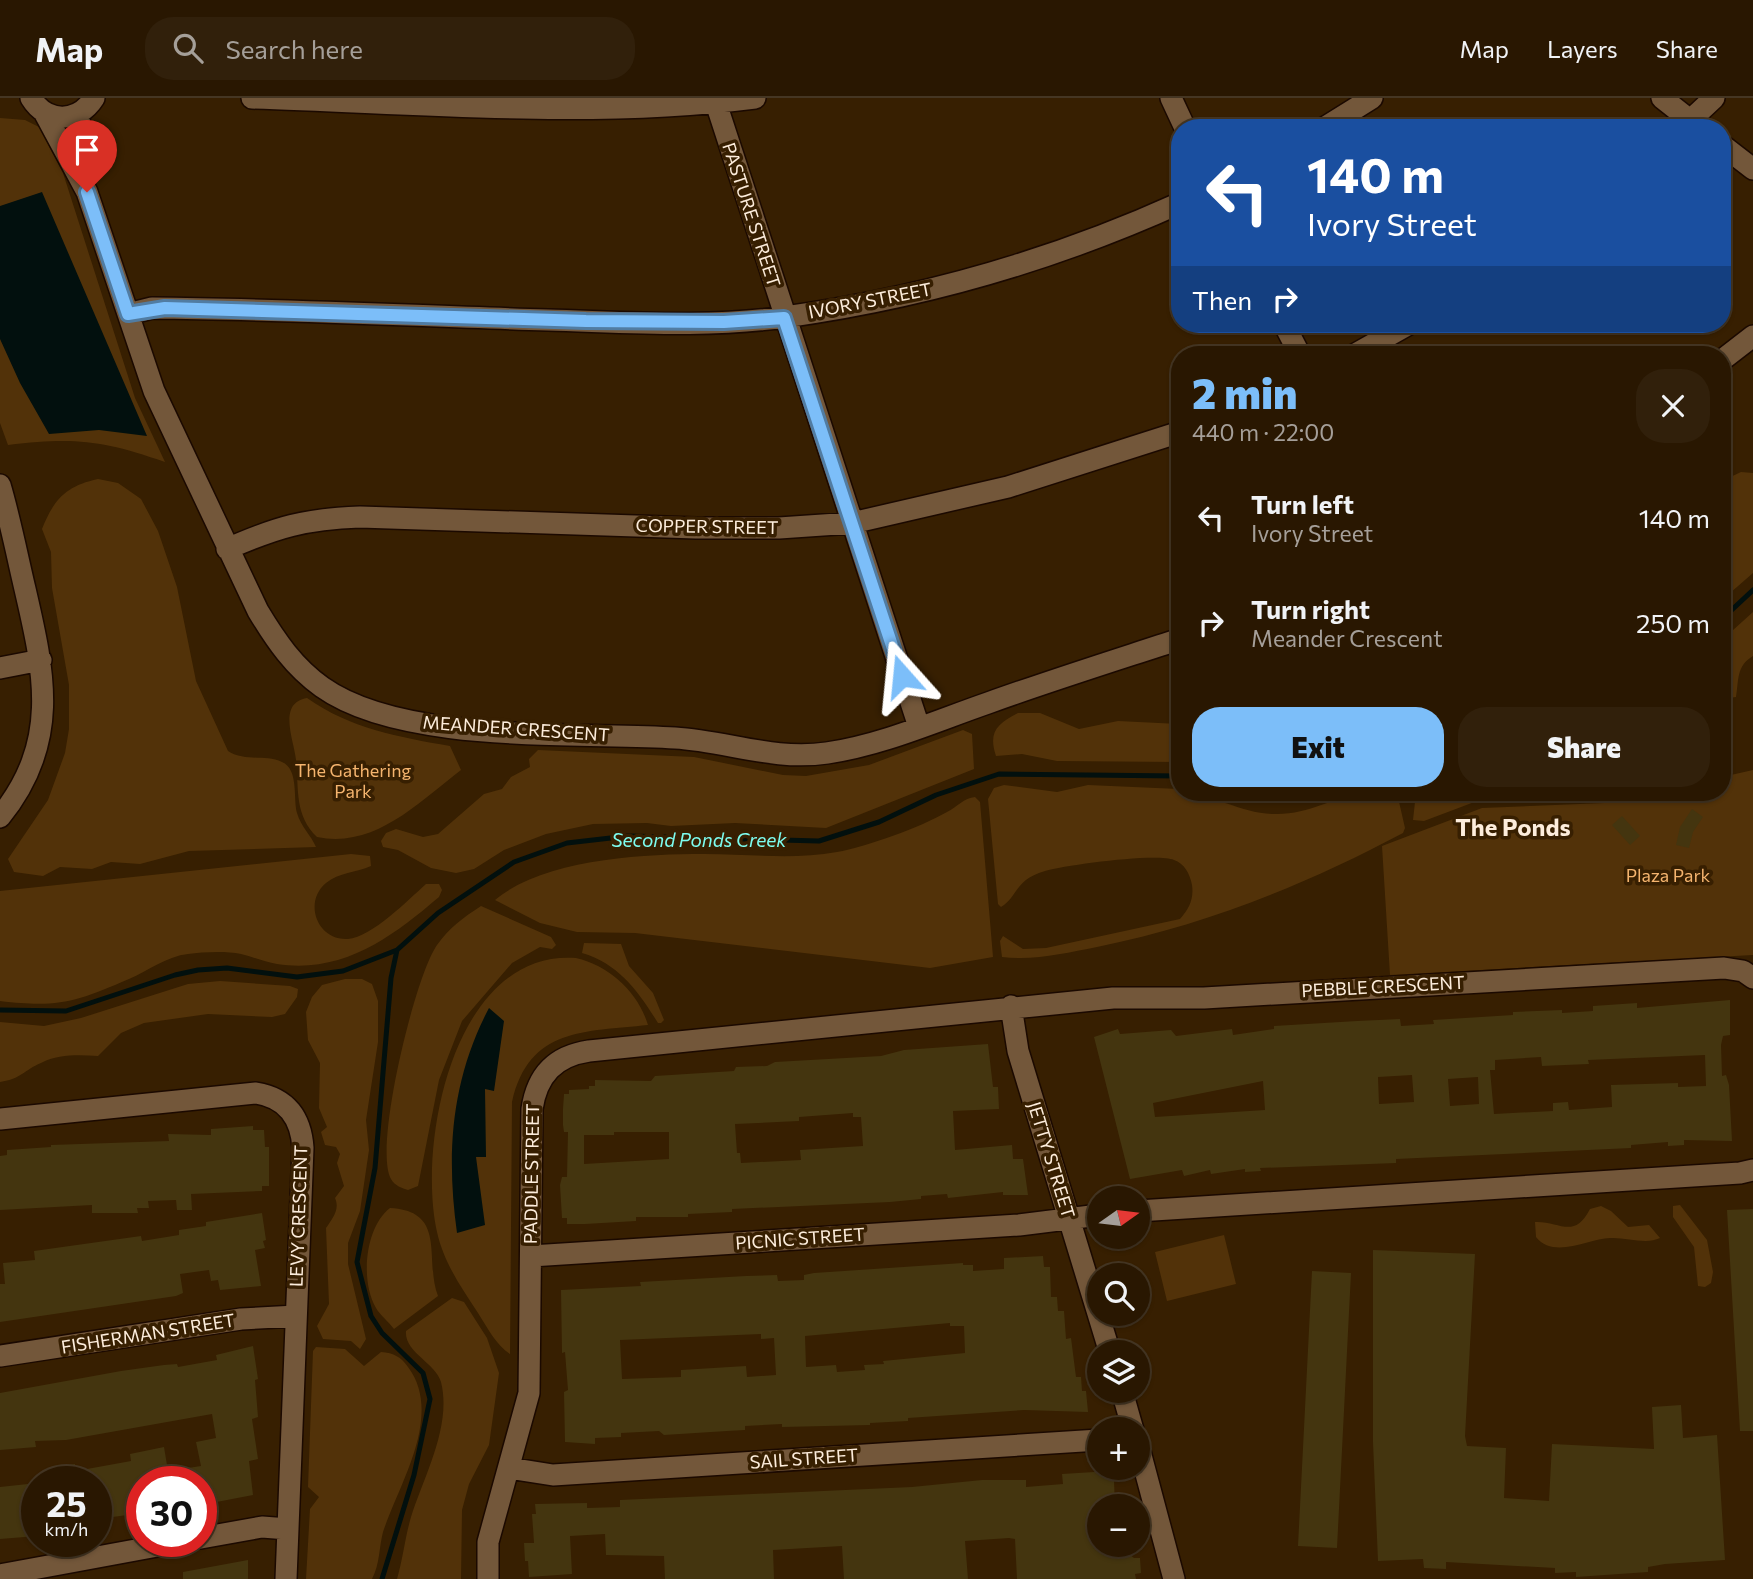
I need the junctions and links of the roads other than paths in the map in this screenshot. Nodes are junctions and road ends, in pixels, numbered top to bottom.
1 (252, 98) edge
2 (755, 98) edge
3 (1171, 98) edge
4 (1372, 98) edge
5 (1662, 98) edge
6 (1714, 98) edge
7 (32, 103) edge
8 (589, 103) edge
9 (716, 103) junction
10 (91, 104) edge
11 (1181, 119) edge
12 (1338, 119) edge
13 (1685, 119) edge
14 (1696, 119) edge
15 (1731, 152) edge
16 (1753, 169) edge
17 (82, 180) junction
18 (1171, 207) edge
19 (128, 314) junction
20 (784, 318) junction
21 (1393, 333) edge
22 (1753, 336) edge
23 (1370, 346) edge
24 (1731, 353) edge
25 (1171, 435) edge
26 (0, 485) edge
27 (852, 523) junction
28 (227, 548) junction
29 (1171, 642) edge
30 (41, 660) junction
31 (0, 668) edge
32 (919, 727) junction
33 (0, 817) edge
34 (1753, 978) edge
35 (1011, 1006) junction
36 (0, 1119) edge
37 (1753, 1170) edge
38 (1150, 1210) edge
39 (1087, 1217) edge
40 (1069, 1219) junction
41 (531, 1256) junction
42 (296, 1316) junction
43 (1106, 1340) edge
44 (0, 1356) edge
45 (1087, 1441) edge
46 (509, 1468) junction
47 (1148, 1480) edge
48 (288, 1529) junction
49 (217, 1535) edge
50 (126, 1552) edge
51 (0, 1575) edge
52 (286, 1579) edge
53 (488, 1579) edge
54 (1174, 1579) edge

1 - 8 street
2 - 9 street
3 - 11 street
4 - 12 street
5 - 13 street
6 - 14 street
7 - 10 street
7 - 17 street, MEANDER CRESCENT
8 - 9 street
9 - 20 street, PASTURE STREET
10 - 17 street, MEANDER CRESCENT
15 - 16 street
17 - 19 street, MEANDER CRESCENT
18 - 20 street, IVORY STREET
19 - 20 street, IVORY STREET
19 - 28 street, MEANDER CRESCENT
20 - 27 street, PASTURE STREET
21 - 23 street
22 - 24 street
25 - 27 street, COPPER STREET
26 - 30 street
27 - 28 street, COPPER STREET
27 - 32 street, PASTURE STREET
28 - 32 street, MEANDER CRESCENT
29 - 32 street, MEANDER CRESCENT
30 - 31 street
30 - 33 street
34 - 35 street, PEBBLE CRESCENT
35 - 40 street, JETTY STREET
35 - 41 street, PADDLE STREET
36 - 42 street, LEVY CRESCENT
37 - 38 street
39 - 40 street
40 - 41 street, PICNIC STREET
40 - 43 street, JETTY STREET
41 - 46 street, PADDLE STREET
42 - 44 street, FISHERMAN STREET
42 - 48 street, LEVY CRESCENT
45 - 46 street, SAIL STREET
46 - 53 street, PADDLE STREET
47 - 54 street
48 - 49 street
48 - 52 street, LEVY CRESCENT
50 - 51 street

